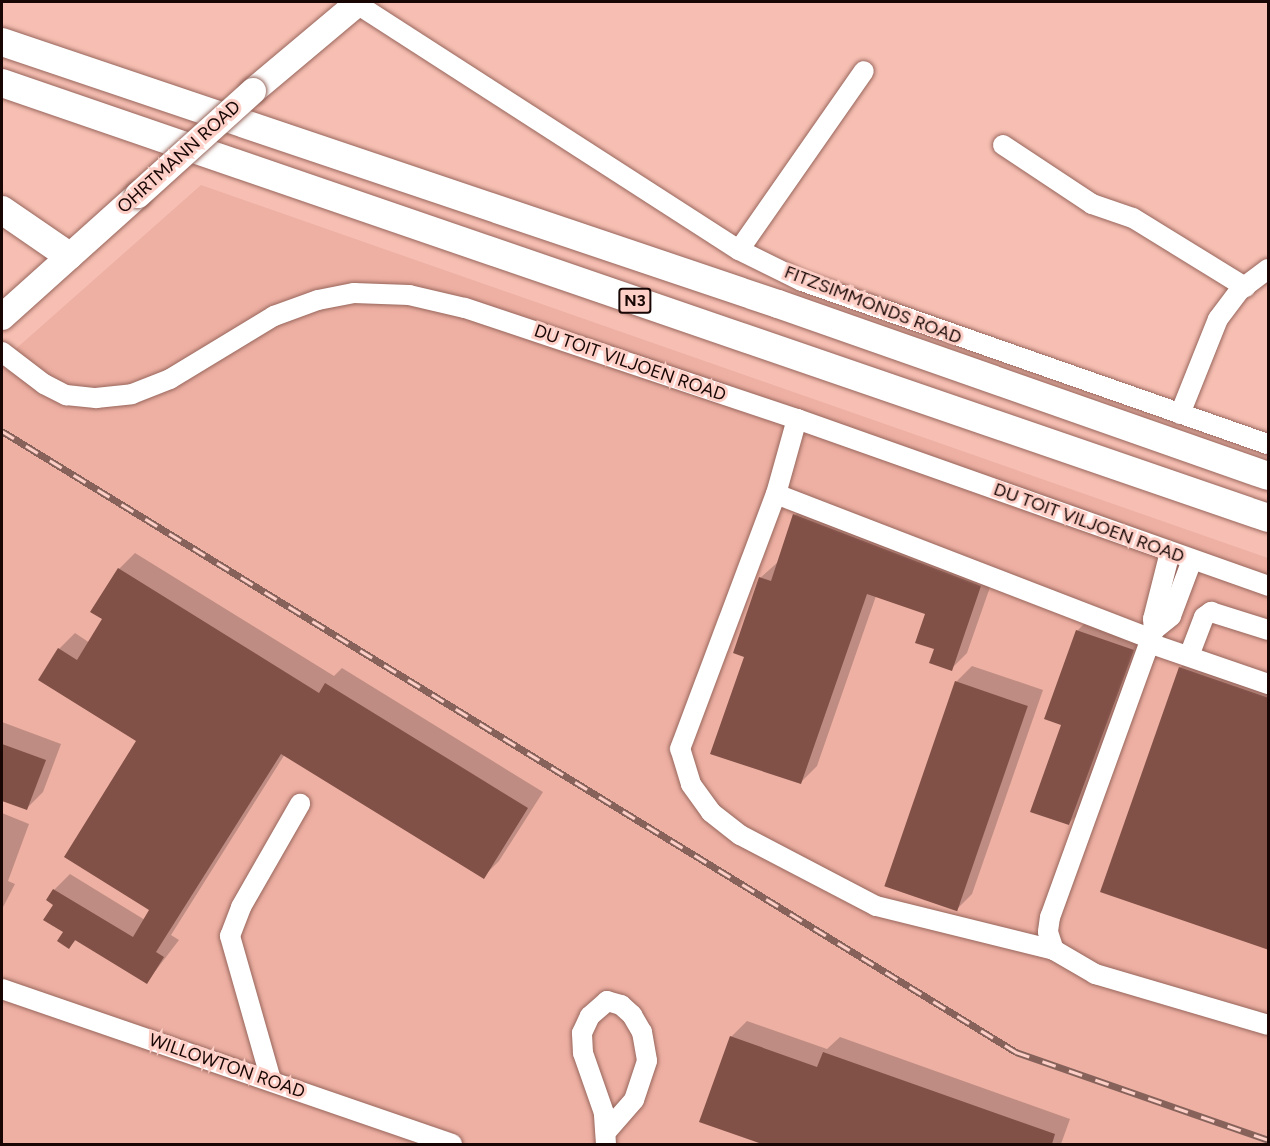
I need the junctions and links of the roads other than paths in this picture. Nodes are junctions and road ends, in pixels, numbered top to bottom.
1 (357, 2) edge
2 (2, 42) edge
3 (864, 71) dead end
4 (2, 83) edge
5 (1003, 145) dead end
6 (2, 210) edge
7 (739, 250) junction
8 (69, 256) junction
9 (1269, 269) edge
10 (1245, 286) junction
11 (2, 317) edge
12 (2, 352) edge
13 (1180, 414) junction
14 (797, 419) junction
15 (1269, 444) edge
16 (1269, 476) edge
17 (776, 494) junction
18 (1269, 518) edge
19 (1170, 552) junction
20 (1192, 560) junction
21 (1269, 586) edge
22 (1269, 630) edge
23 (1151, 637) junction
24 (1189, 656) junction
25 (1269, 684) edge
26 (300, 804) dead end
27 (1054, 950) junction
28 (2, 989) edge
29 (1269, 1025) edge
30 (271, 1080) junction
31 (606, 1138) edge
32 (452, 1144) edge

1 - 7 street, FITZSIMMONDS ROAD
1 - 8 main road, OHRTMANN ROAD, bridge
2 - 16 highway, N3
3 - 7 street
4 - 18 highway, N3
5 - 10 street
6 - 8 highway
7 - 13 street, FITZSIMMONDS ROAD
8 - 11 main road, OHRTMANN ROAD
9 - 10 street
10 - 13 street
12 - 14 street, DU TOIT VILJOEN ROAD
13 - 15 street, FITZSIMMONDS ROAD
14 - 17 street
14 - 19 street, DU TOIT VILJOEN ROAD
17 - 23 street
17 - 27 street
19 - 20 street, DU TOIT VILJOEN ROAD
19 - 23 street
20 - 21 street, DU TOIT VILJOEN ROAD
20 - 23 street
22 - 24 street
23 - 24 street
23 - 27 street
24 - 25 street
26 - 30 street
27 - 29 street
28 - 30 street, WILLOWTON ROAD
30 - 32 street, WILLOWTON ROAD
31 - 31 street

